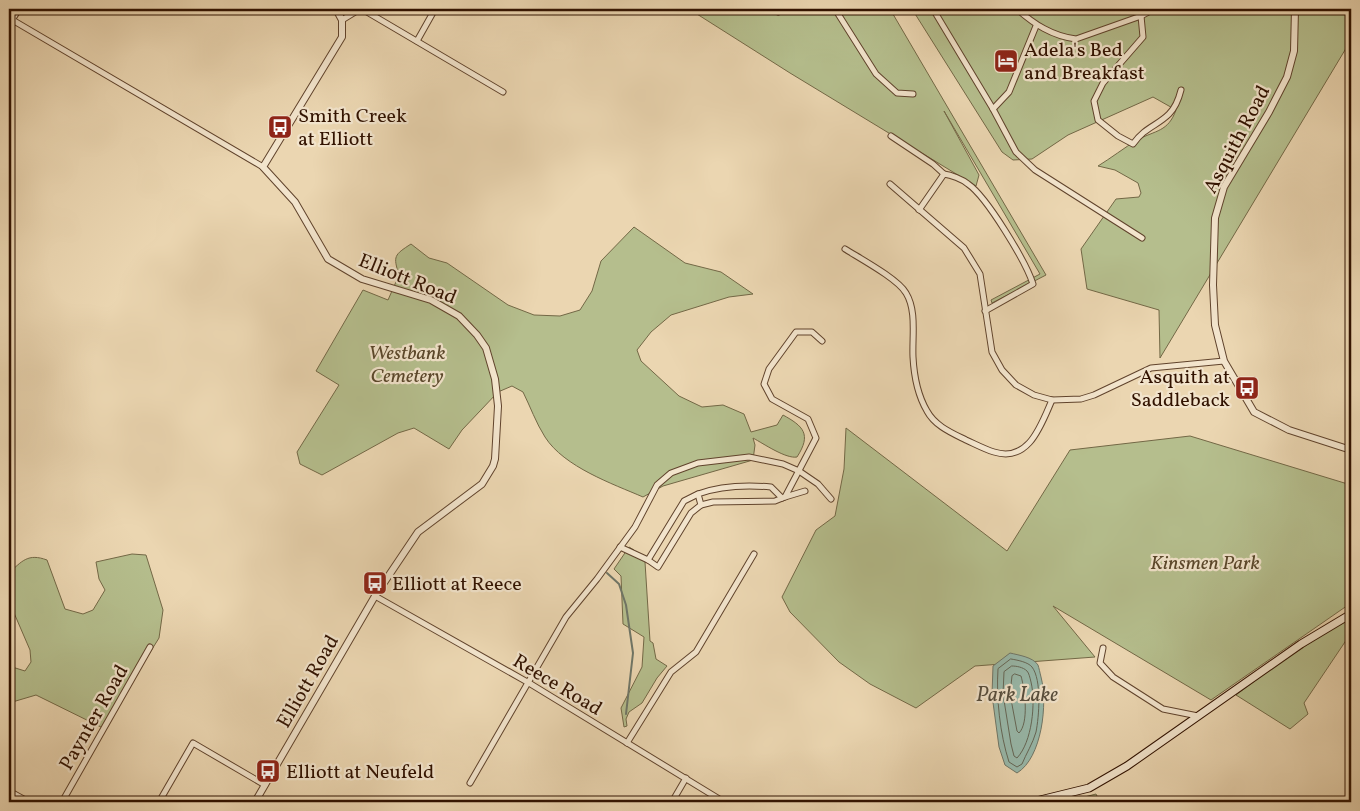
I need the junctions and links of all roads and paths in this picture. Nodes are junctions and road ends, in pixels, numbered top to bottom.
1 (19, 9) edge
2 (336, 9) edge
3 (361, 9) edge
4 (435, 9) edge
5 (835, 9) edge
6 (933, 9) edge
7 (1017, 9) edge
8 (1154, 9) edge
9 (1295, 9) edge
10 (1141, 16) junction
11 (10, 19) edge
12 (342, 20) junction
13 (1036, 26) junction
14 (416, 41) junction
15 (1181, 90) dead end
16 (503, 92) dead end
17 (913, 94) dead end
18 (993, 109) junction
19 (891, 136) dead end
20 (264, 167) junction
21 (944, 174) junction
22 (890, 184) dead end
23 (919, 210) junction
24 (1142, 238) dead end
25 (846, 249) dead end
26 (985, 311) junction
27 (822, 340) dead end
28 (1224, 361) junction
29 (1052, 400) junction
30 (1351, 450) edge
31 (798, 471) junction
32 (805, 491) dead end
33 (698, 494) junction
34 (784, 497) junction
35 (831, 499) dead end
36 (701, 505) junction
37 (620, 547) junction
38 (754, 554) dead end
39 (648, 560) junction
40 (375, 596) junction
41 (1351, 614) edge
42 (150, 648) dead end
43 (1103, 648) dead end
44 (529, 683) junction
45 (1198, 716) junction
46 (627, 743) junction
47 (686, 778) junction
48 (470, 783) dead end
49 (265, 785) junction
50 (9, 790) edge
51 (29, 802) edge
52 (62, 802) edge
53 (159, 802) edge
54 (255, 802) edge
55 (672, 802) edge
56 (724, 802) edge
57 (1032, 802) edge

1 - 11 street
2 - 12 street
3 - 12 street
3 - 14 street
4 - 14 street
5 - 17 street
6 - 18 street
7 - 13 street
8 - 10 street
9 - 28 street, Asquith Road
10 - 13 street
10 - 15 street
11 - 20 street, Elliott Road
12 - 20 street
13 - 18 street
14 - 16 street
18 - 24 street
19 - 21 street
20 - 40 street, Elliott Road
21 - 23 street
21 - 26 street
22 - 23 street
23 - 26 street
25 - 29 street
26 - 29 street
27 - 31 street
28 - 29 street
28 - 30 street, Asquith Road
31 - 34 street
31 - 35 street
31 - 37 street
32 - 34 street
33 - 34 street
33 - 36 street
33 - 39 street
34 - 36 street
36 - 39 street
37 - 39 street
37 - 44 street
38 - 46 street
40 - 44 street, Reece Road
40 - 49 street, Elliott Road
41 - 45 main road
42 - 52 street, Paynter Road
43 - 45 street
44 - 46 street, Reece Road
44 - 48 street
45 - 57 main road
46 - 47 street, Reece Road
47 - 55 street
47 - 56 street, Reece Road
49 - 53 street
49 - 54 street, Elliott Road
50 - 51 street

